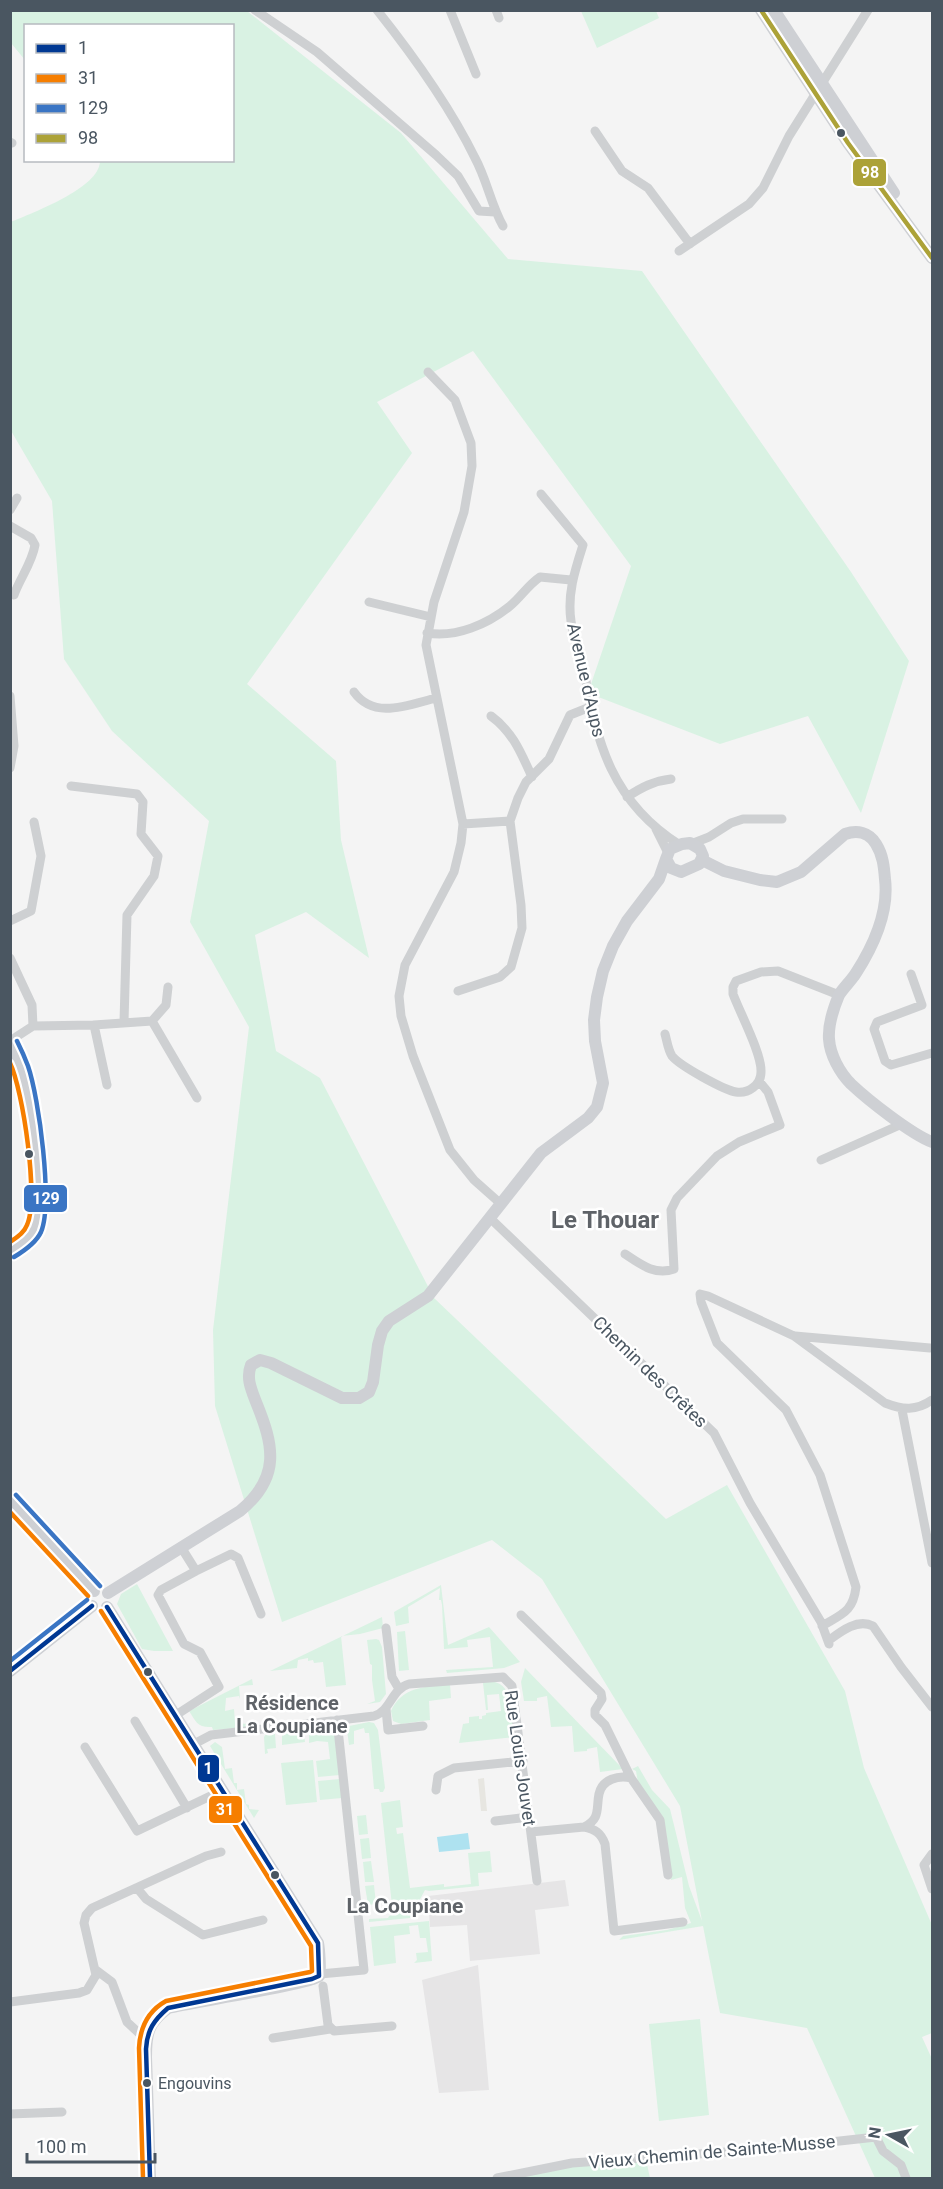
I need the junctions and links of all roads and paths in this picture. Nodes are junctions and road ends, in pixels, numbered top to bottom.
1 (255, 10) edge
2 (377, 10) edge
3 (450, 10) edge
4 (761, 10) edge
5 (774, 10) edge
6 (868, 10) edge
7 (476, 74) dead end
8 (819, 90) junction
9 (595, 130) dead end
10 (495, 212) junction
11 (503, 226) dead end
12 (690, 244) junction
13 (679, 251) dead end
14 (930, 254) edge
15 (428, 372) dead end
16 (541, 494) dead end
17 (17, 498) dead end
18 (10, 510) edge
19 (10, 526) edge
20 (571, 580) junction
21 (14, 595) dead end
22 (369, 602) dead end
23 (431, 617) junction
24 (427, 633) junction
25 (354, 692) dead end
26 (10, 696) edge
27 (436, 698) junction
28 (590, 707) junction
29 (11, 712) edge
30 (491, 716) dead end
31 (10, 768) edge
32 (532, 777) junction
33 (671, 779) dead end
34 (71, 786) dead end
35 (627, 798) junction
36 (783, 819) dead end
37 (510, 821) junction
38 (34, 822) dead end
39 (463, 824) junction
40 (656, 829) junction
41 (693, 854) junction
42 (667, 856) junction
43 (676, 872) junction
44 (659, 879) junction
45 (10, 921) edge
46 (10, 958) edge
47 (911, 974) dead end
48 (168, 987) dead end
49 (458, 991) dead end
50 (839, 995) junction
51 (152, 1021) junction
52 (124, 1022) junction
53 (94, 1025) junction
54 (33, 1026) junction
55 (665, 1034) dead end
56 (11, 1044) edge
57 (933, 1053) edge
58 (759, 1081) junction
59 (107, 1085) dead end
60 (197, 1098) dead end
61 (902, 1124) junction
62 (933, 1142) edge
63 (821, 1160) dead end
64 (501, 1204) junction
65 (490, 1218) junction
66 (10, 1251) edge
67 (625, 1254) dead end
68 (794, 1336) junction
69 (930, 1348) dead end
70 (933, 1400) edge
71 (902, 1410) junction
72 (10, 1500) edge
73 (181, 1547) junction
74 (933, 1563) edge
75 (196, 1570) junction
76 (94, 1591) junction
77 (108, 1593) junction
78 (92, 1606) junction
79 (107, 1607) junction
80 (261, 1614) dead end
81 (521, 1615) dead end
82 (822, 1626) junction
83 (386, 1628) dead end
84 (10, 1671) edge
85 (399, 1689) junction
86 (933, 1707) edge
87 (386, 1709) junction
88 (176, 1715) junction
89 (338, 1720) junction
90 (135, 1721) dead end
91 (423, 1726) dead end
92 (194, 1744) junction
93 (85, 1747) dead end
94 (523, 1761) junction
95 (631, 1778) junction
96 (223, 1790) junction
97 (436, 1790) dead end
98 (187, 1808) junction
99 (529, 1817) junction
100 (495, 1821) dead end
101 (584, 1827) junction
102 (531, 1832) junction
103 (221, 1852) dead end
104 (933, 1854) edge
105 (668, 1875) dead end
106 (537, 1881) dead end
107 (137, 1888) junction
108 (933, 1890) edge
109 (263, 1920) dead end
110 (683, 1923) dead end
111 (96, 1970) junction
112 (315, 1975) junction
113 (10, 2002) edge
114 (392, 2026) dead end
115 (330, 2029) junction
116 (146, 2037) junction
117 (273, 2038) dead end
118 (62, 2112) dead end
119 (10, 2114) edge
120 (150, 2178) edge
121 (497, 2178) edge
122 (906, 2178) edge

1 - 10 street
2 - 10 street
3 - 7 street
4 - 8 street
5 - 8 street
6 - 8 street
8 - 12 street
8 - 14 street
9 - 12 street
10 - 11 street
12 - 13 street
15 - 23 street
16 - 20 street, Avenue d'Aups
17 - 18 street
19 - 21 street
20 - 24 street
20 - 28 street, Avenue d'Aups
22 - 23 street
23 - 24 street
24 - 27 street
25 - 27 street
26 - 29 street
27 - 39 street
28 - 32 street
28 - 35 street, Avenue d'Aups
29 - 31 street
30 - 32 street
32 - 37 street
33 - 35 street
34 - 52 street
35 - 40 street, Avenue d'Aups
36 - 41 street
37 - 39 street
37 - 49 street
38 - 45 street
39 - 64 street
40 - 41 street, Avenue d'Aups
40 - 42 street, Avenue d'Aups
41 - 42 street
41 - 43 street
41 - 50 street
42 - 43 street
42 - 44 street
43 - 44 street
44 - 64 street
46 - 54 street
47 - 57 street
48 - 51 street
50 - 58 street
50 - 61 street
51 - 52 street
51 - 60 street
52 - 53 street
53 - 54 street
53 - 59 street
54 - 56 street
55 - 58 street
56 - 66 street
58 - 67 street
61 - 62 street
61 - 63 street
64 - 65 street
65 - 73 street
65 - 82 street, Chemin des Crêtes
68 - 69 street
68 - 71 street
68 - 82 street
70 - 71 street
71 - 74 street
72 - 76 street
73 - 75 street
73 - 77 street
75 - 80 street
75 - 88 street
76 - 77 street
76 - 78 street
77 - 79 street
78 - 79 street
78 - 84 street
79 - 88 street
81 - 95 street
82 - 86 street, Chemin des Crêtes
83 - 85 street
85 - 87 street
85 - 94 street, Rue Louis Jouvet
87 - 89 street
87 - 91 street
88 - 92 street
89 - 92 street
89 - 112 street
90 - 98 street
92 - 96 street
93 - 98 street
94 - 97 street
94 - 99 street, Rue Louis Jouvet
95 - 101 street
95 - 105 street
96 - 98 street
96 - 112 street
99 - 100 street
99 - 102 street, Rue Louis Jouvet
101 - 102 street
101 - 110 street
102 - 106 street, Rue Louis Jouvet
103 - 107 street
104 - 108 street
107 - 109 street
107 - 111 street
111 - 113 street
111 - 116 street
112 - 115 street
112 - 116 street
114 - 115 street
115 - 117 street
116 - 120 street
118 - 119 street
121 - 122 street, Vieux Chemin de Sainte-Musse

